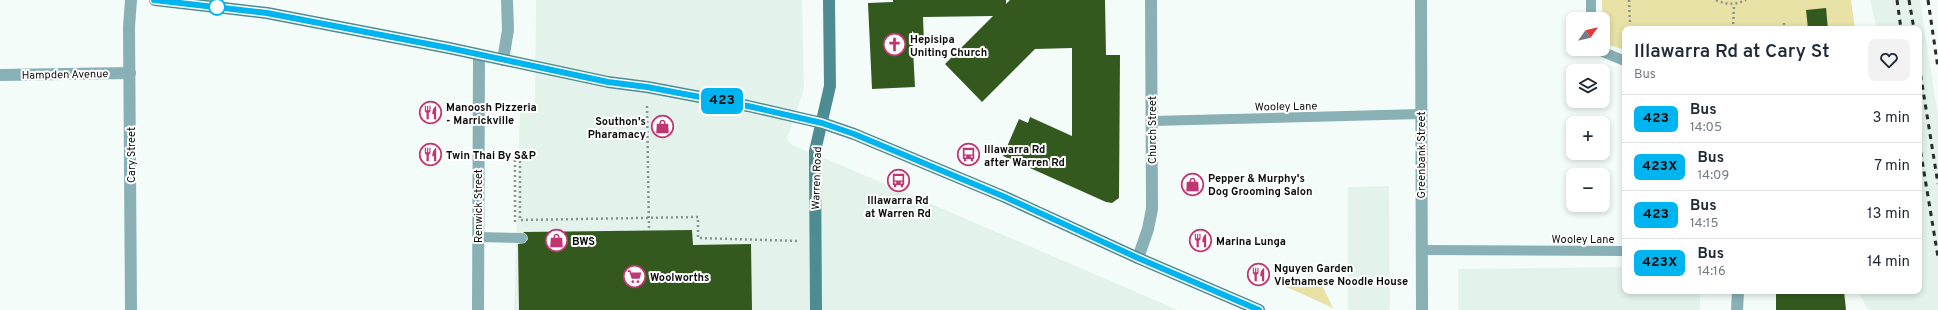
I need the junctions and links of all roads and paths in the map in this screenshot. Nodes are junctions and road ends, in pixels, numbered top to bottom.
1 (131, 0) edge
2 (154, 0) edge
3 (507, 0) edge
4 (830, 0) edge
5 (1151, 0) edge
6 (1421, 0) edge
7 (1591, 0) edge
8 (1629, 0) edge
9 (1716, 0) edge
10 (1746, 0) edge
11 (1734, 5) junction
12 (1591, 12) edge
13 (1630, 25) dead end
14 (1733, 26) edge
15 (479, 55) junction
16 (1610, 55) edge
17 (1622, 59) edge
18 (503, 60) junction
19 (130, 73) junction
20 (0, 75) edge
21 (647, 106) dead end
22 (1421, 114) junction
23 (1152, 120) junction
24 (822, 123) junction
25 (649, 217) junction
26 (515, 224) dead end
27 (649, 231) dead end
28 (477, 237) junction
29 (522, 238) dead end
30 (815, 242) junction
31 (1422, 250) junction
32 (1622, 251) edge
33 (1138, 258) junction
34 (1738, 294) edge
35 (131, 310) edge
36 (478, 310) edge
37 (816, 310) edge
38 (1259, 310) edge
39 (1422, 310) edge
40 (1737, 310) edge

1 - 19 street, Cary Street
2 - 15 main road
3 - 18 street
4 - 24 main road, Warren Road
5 - 23 street, Church Street
6 - 22 street, Greenbank Street
7 - 12 lane
8 - 13 path
9 - 11 path
10 - 11 path
11 - 14 path
15 - 18 main road
15 - 28 street, Renwick Street
16 - 17 lane
18 - 24 main road
19 - 20 street, Hampden Avenue
19 - 35 street, Cary Street
21 - 25 path
22 - 23 lane, Wooley Lane
22 - 31 street, Greenbank Street
23 - 33 street, Church Street
24 - 30 main road, Warren Road
24 - 33 main road
25 - 26 path
25 - 27 path
25 - 30 path
28 - 29 lane
28 - 36 street, Renwick Street
30 - 37 main road, Warren Road
31 - 32 lane, Wooley Lane
31 - 39 street, Greenbank Street
33 - 38 main road
34 - 40 street

